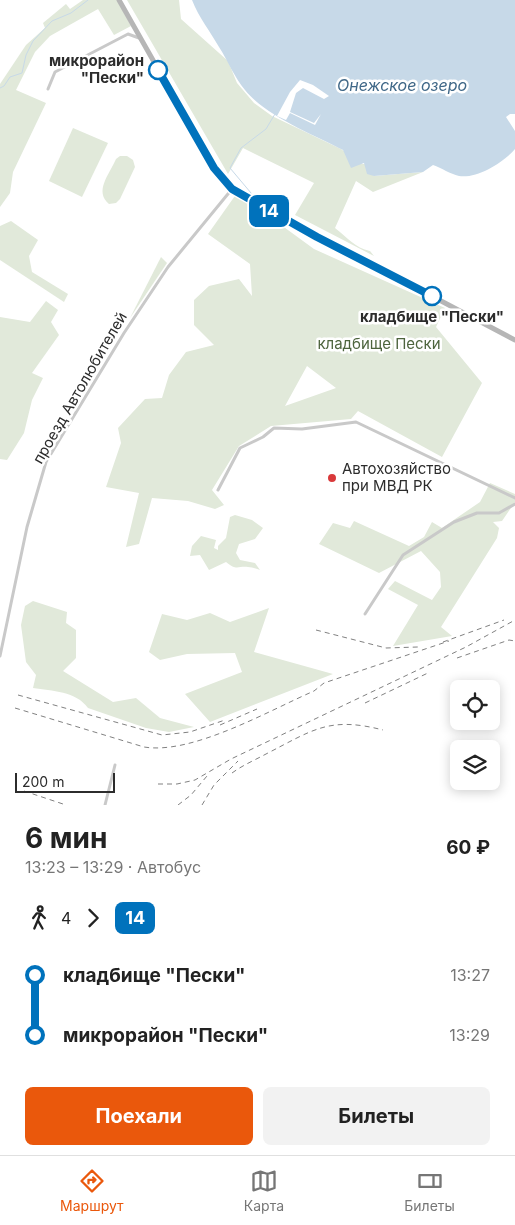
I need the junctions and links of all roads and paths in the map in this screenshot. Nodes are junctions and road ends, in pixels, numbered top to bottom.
1 (119, 0) edge
2 (140, 38) junction
3 (48, 89) dead end
4 (232, 189) junction
5 (515, 340) edge
6 (218, 490) dead end
7 (515, 498) edge
8 (515, 504) edge
9 (365, 614) dead end
10 (0, 656) edge
11 (115, 765) dead end
12 (105, 805) edge

1 - 2 main road
2 - 3 street
2 - 4 main road
4 - 5 main road
4 - 10 street, проезд Автолюбителей
6 - 7 street
8 - 9 street
11 - 12 street

